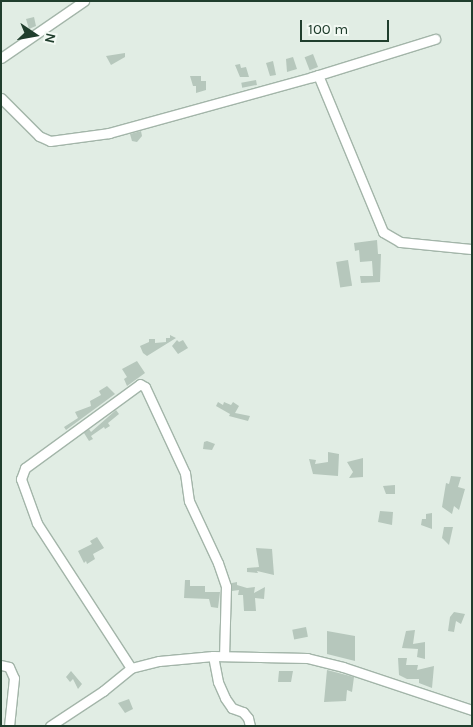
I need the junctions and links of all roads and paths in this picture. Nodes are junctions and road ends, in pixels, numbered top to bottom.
1 (84, 1) edge
2 (435, 39) dead end
3 (1, 58) edge
4 (318, 75) junction
5 (1, 98) edge
6 (472, 249) edge
7 (213, 656) junction
8 (224, 656) junction
9 (1, 665) edge
10 (131, 668) junction
11 (472, 710) edge
12 (9, 726) edge
13 (50, 726) edge
14 (250, 726) edge

1 - 3 street
2 - 4 street
4 - 5 street
4 - 6 street
7 - 8 street
7 - 10 street
7 - 14 street
8 - 10 street
8 - 11 street
9 - 12 street
10 - 13 street

